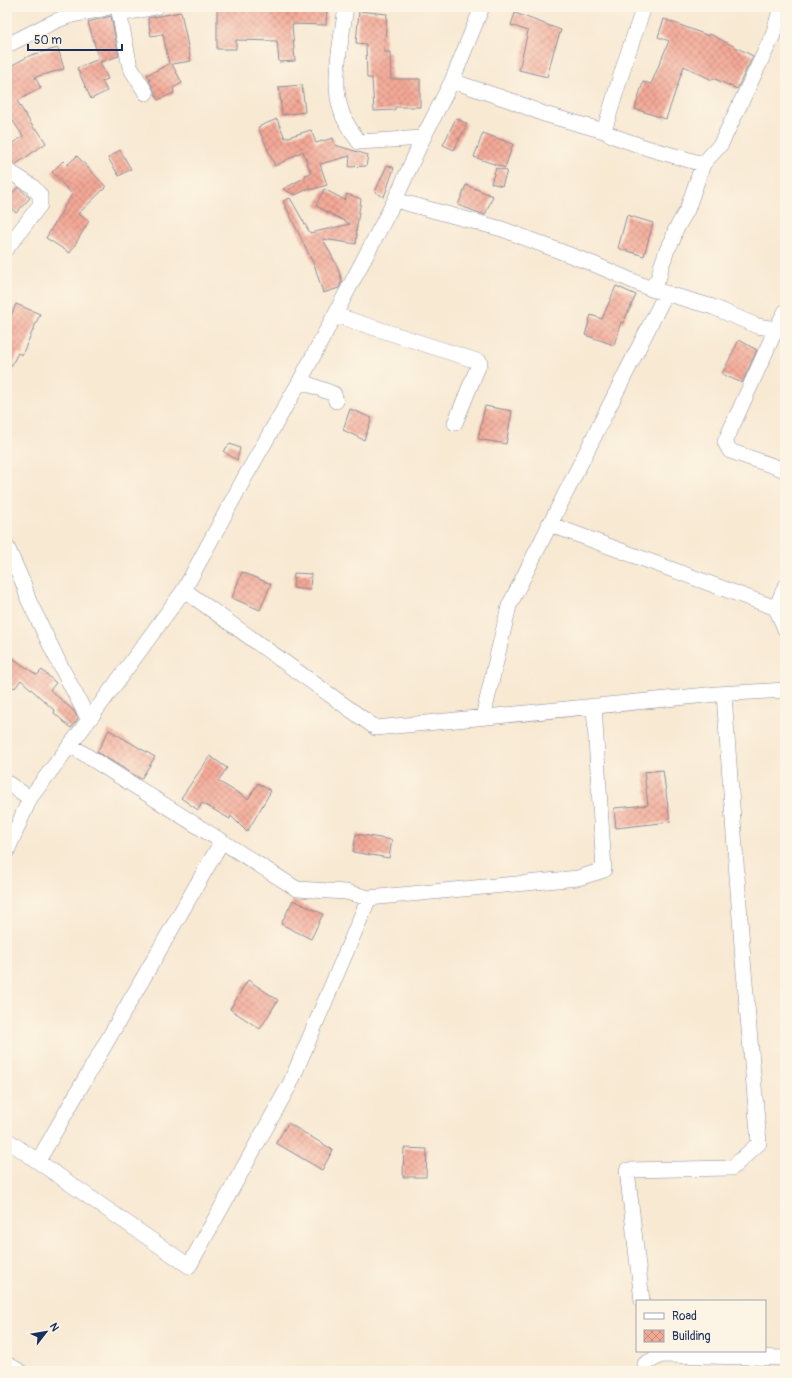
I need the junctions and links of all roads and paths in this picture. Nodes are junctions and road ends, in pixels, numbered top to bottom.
1 (156, 7) edge
2 (346, 7) edge
3 (482, 7) edge
4 (644, 7) edge
5 (781, 7) edge
6 (116, 9) edge
7 (7, 45) edge
8 (452, 81) junction
9 (146, 93) dead end
10 (604, 131) junction
11 (422, 138) junction
12 (703, 164) junction
13 (7, 170) edge
14 (394, 200) junction
15 (7, 248) edge
16 (652, 289) junction
17 (666, 293) junction
18 (785, 312) edge
19 (335, 315) junction
20 (776, 329) junction
21 (300, 381) junction
22 (336, 401) dead end
23 (455, 423) dead end
24 (785, 470) edge
25 (549, 524) junction
26 (7, 548) edge
27 (785, 587) edge
28 (184, 590) junction
29 (776, 608) junction
30 (785, 629) edge
31 (785, 690) edge
32 (724, 694) junction
33 (594, 706) junction
34 (483, 717) junction
35 (89, 720) junction
36 (70, 745) junction
37 (7, 783) edge
38 (30, 798) junction
39 (222, 841) junction
40 (8, 845) edge
41 (369, 898) junction
42 (7, 1140) edge
43 (38, 1161) junction
44 (642, 1300) edge
45 (785, 1358) edge
46 (647, 1362) edge
47 (7, 1364) edge
48 (19, 1371) edge

1 - 6 street
2 - 11 street
3 - 8 street
4 - 10 street
5 - 12 street
6 - 7 street
6 - 9 street
8 - 10 street
8 - 11 street
10 - 12 street
11 - 14 street
12 - 16 street
13 - 15 street
14 - 16 street
14 - 19 street
16 - 17 street
17 - 20 street
17 - 25 street
18 - 20 street
19 - 21 street
19 - 23 street
20 - 24 street
21 - 22 street
21 - 28 street
25 - 29 street
25 - 34 street
26 - 35 street
27 - 29 street
28 - 34 street
28 - 35 street
29 - 30 street
31 - 32 street
32 - 33 street
32 - 44 street
33 - 34 street
33 - 41 street
35 - 36 street
36 - 38 street
36 - 39 street
37 - 38 street
38 - 40 street
39 - 41 street
39 - 43 street
41 - 43 street
42 - 43 street
45 - 46 street
47 - 48 street

